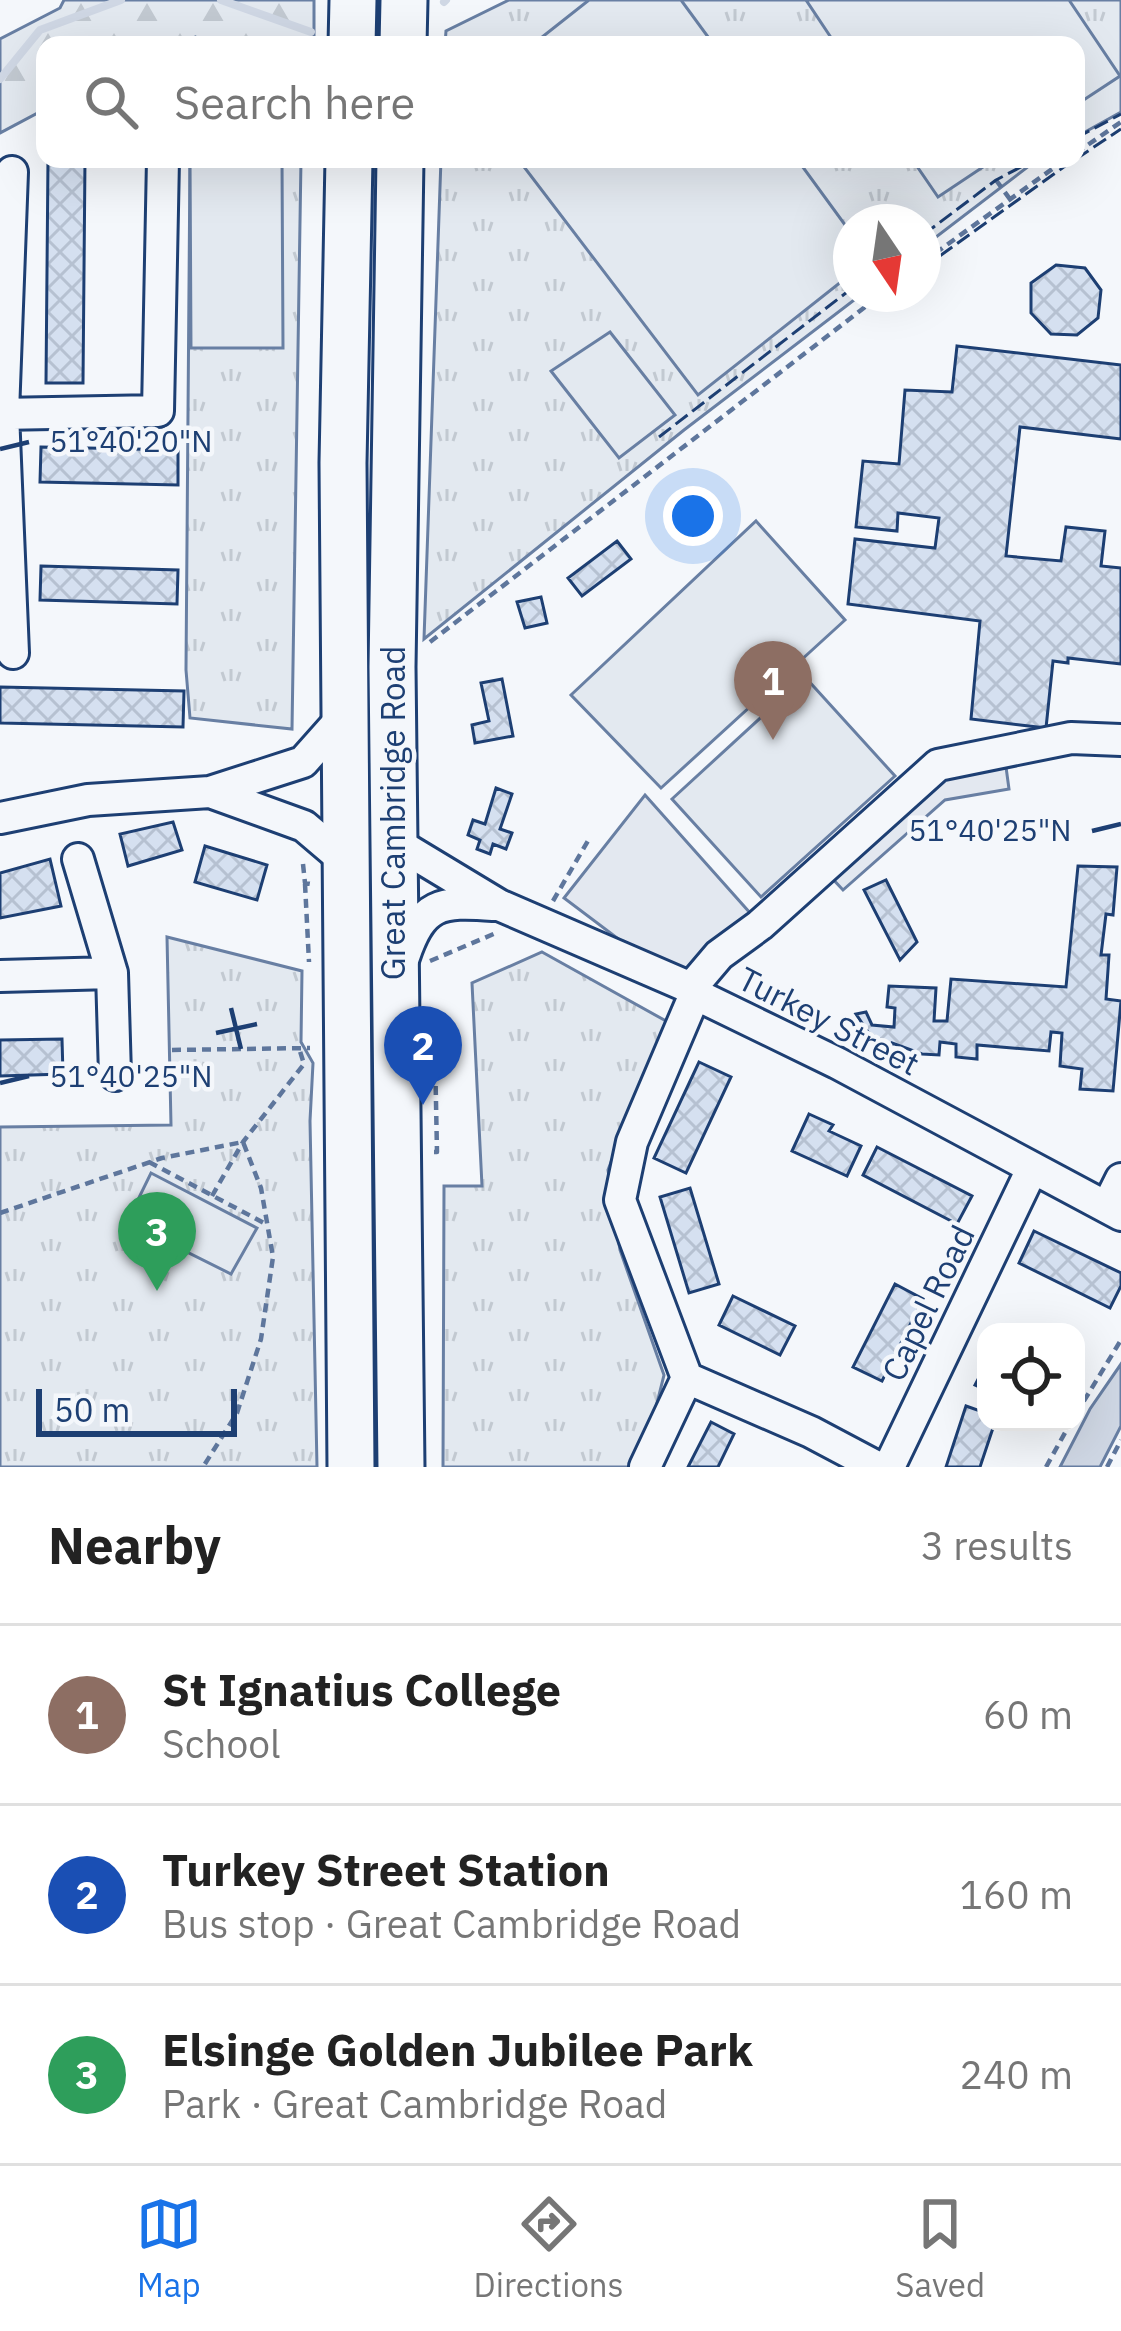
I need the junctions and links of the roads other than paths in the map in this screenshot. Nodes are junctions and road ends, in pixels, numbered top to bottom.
1 (353, 0) edge
2 (404, 0) edge
3 (352, 36) edge
4 (403, 36) edge
5 (163, 168) edge
6 (350, 168) edge
7 (400, 168) edge
8 (12, 172) dead end
9 (2, 414) edge
10 (13, 653) dead end
11 (344, 717) junction
12 (1121, 740) edge
13 (210, 792) junction
14 (0, 818) edge
15 (393, 841) junction
16 (78, 859) dead end
17 (325, 872) junction
18 (499, 905) junction
19 (112, 973) junction
20 (417, 973) junction
21 (0, 976) edge
22 (693, 991) junction
23 (116, 1075) dead end
24 (1033, 1169) junction
25 (1121, 1179) edge
26 (1114, 1211) edge
27 (687, 1378) junction
28 (351, 1467) edge
29 (401, 1467) edge
30 (645, 1467) edge
31 (877, 1467) edge
32 (889, 1467) edge

1 - 3 highway
2 - 4 highway
5 - 9 street
6 - 11 highway, Great Cambridge Road
7 - 15 highway, Great Cambridge Road
8 - 9 street
9 - 10 street
11 - 13 street
11 - 17 highway, Great Cambridge Road
12 - 22 street
13 - 14 street
13 - 17 street
15 - 18 street, Turkey Street
15 - 20 highway, Great Cambridge Road
16 - 19 street
17 - 28 highway, Great Cambridge Road
18 - 20 street, Turkey Street
18 - 22 street, Turkey Street
19 - 21 street
19 - 23 street
20 - 29 highway, Great Cambridge Road
22 - 24 street, Turkey Street
22 - 27 street
24 - 26 street, Turkey Street
24 - 32 street, Capel Road
25 - 26 street
27 - 30 street
27 - 31 street

